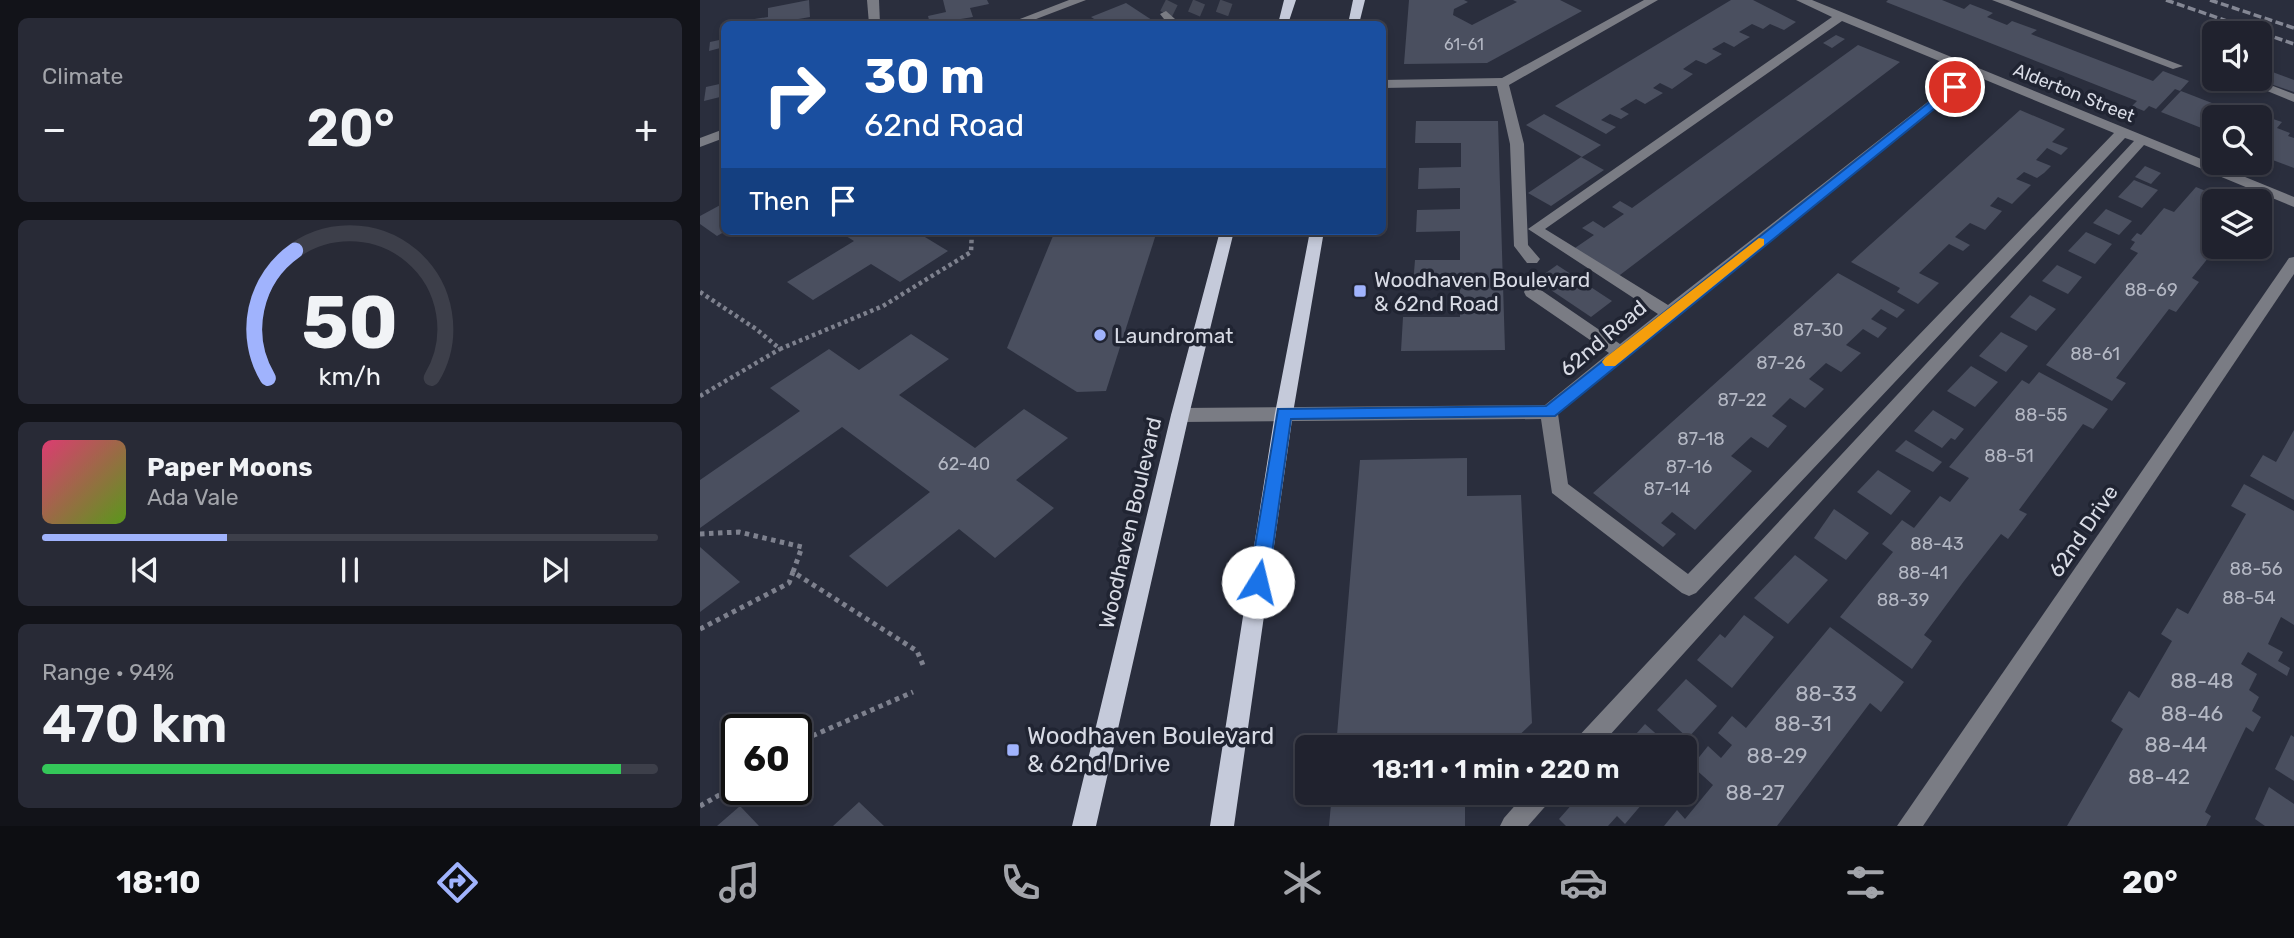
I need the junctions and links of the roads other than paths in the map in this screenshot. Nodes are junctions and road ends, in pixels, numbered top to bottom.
1 (873, 0) edge
2 (1080, 0) edge
3 (1290, 0) edge
4 (1359, 0) edge
5 (1652, 0) edge
6 (1802, 0) edge
7 (1998, 0) edge
8 (1839, 1) edge
9 (1826, 10) junction
10 (1166, 14) dead end
11 (1841, 16) junction
12 (875, 21) edge
13 (1021, 21) edge
14 (1171, 21) edge
15 (1177, 21) edge
16 (1231, 21) edge
17 (1284, 21) edge
18 (1355, 21) edge
19 (2177, 66) dead end
20 (1975, 71) junction
21 (1502, 82) junction
22 (1386, 84) edge
23 (2272, 89) edge
24 (2294, 97) edge
25 (2123, 132) junction
26 (721, 134) edge
27 (2142, 140) junction
28 (700, 142) edge
29 (2294, 202) edge
30 (1226, 235) edge
31 (1316, 235) edge
32 (1532, 259) dead end
33 (2294, 262) edge
34 (1532, 292) dead end
35 (1669, 313) junction
36 (1621, 353) junction
37 (1549, 412) junction
38 (1284, 413) junction
39 (1180, 415) junction
40 (1595, 735) edge
41 (1531, 805) edge
42 (1084, 826) edge
43 (1222, 826) edge
44 (1512, 826) edge
45 (1909, 826) edge

1 - 12 street
2 - 13 street
3 - 17 main road
4 - 18 main road
5 - 21 street
6 - 9 street, Alderton Street
7 - 19 street
8 - 9 street
9 - 11 street, Alderton Street
10 - 14 street
11 - 20 street, Alderton Street
11 - 35 street
15 - 16 street
20 - 25 street, Alderton Street
20 - 35 street, 62nd Road
21 - 22 street
21 - 32 street
23 - 24 street
25 - 27 street, Alderton Street
25 - 37 street
26 - 28 street
27 - 29 street, Alderton Street
27 - 40 street
30 - 39 main road, Woodhaven Boulevard
31 - 38 main road
33 - 45 street, 62nd Drive
34 - 36 street
35 - 36 street, 62nd Road
36 - 37 street, 62nd Road
37 - 38 street
38 - 39 street
38 - 43 main road
39 - 42 main road, Woodhaven Boulevard
41 - 44 street

